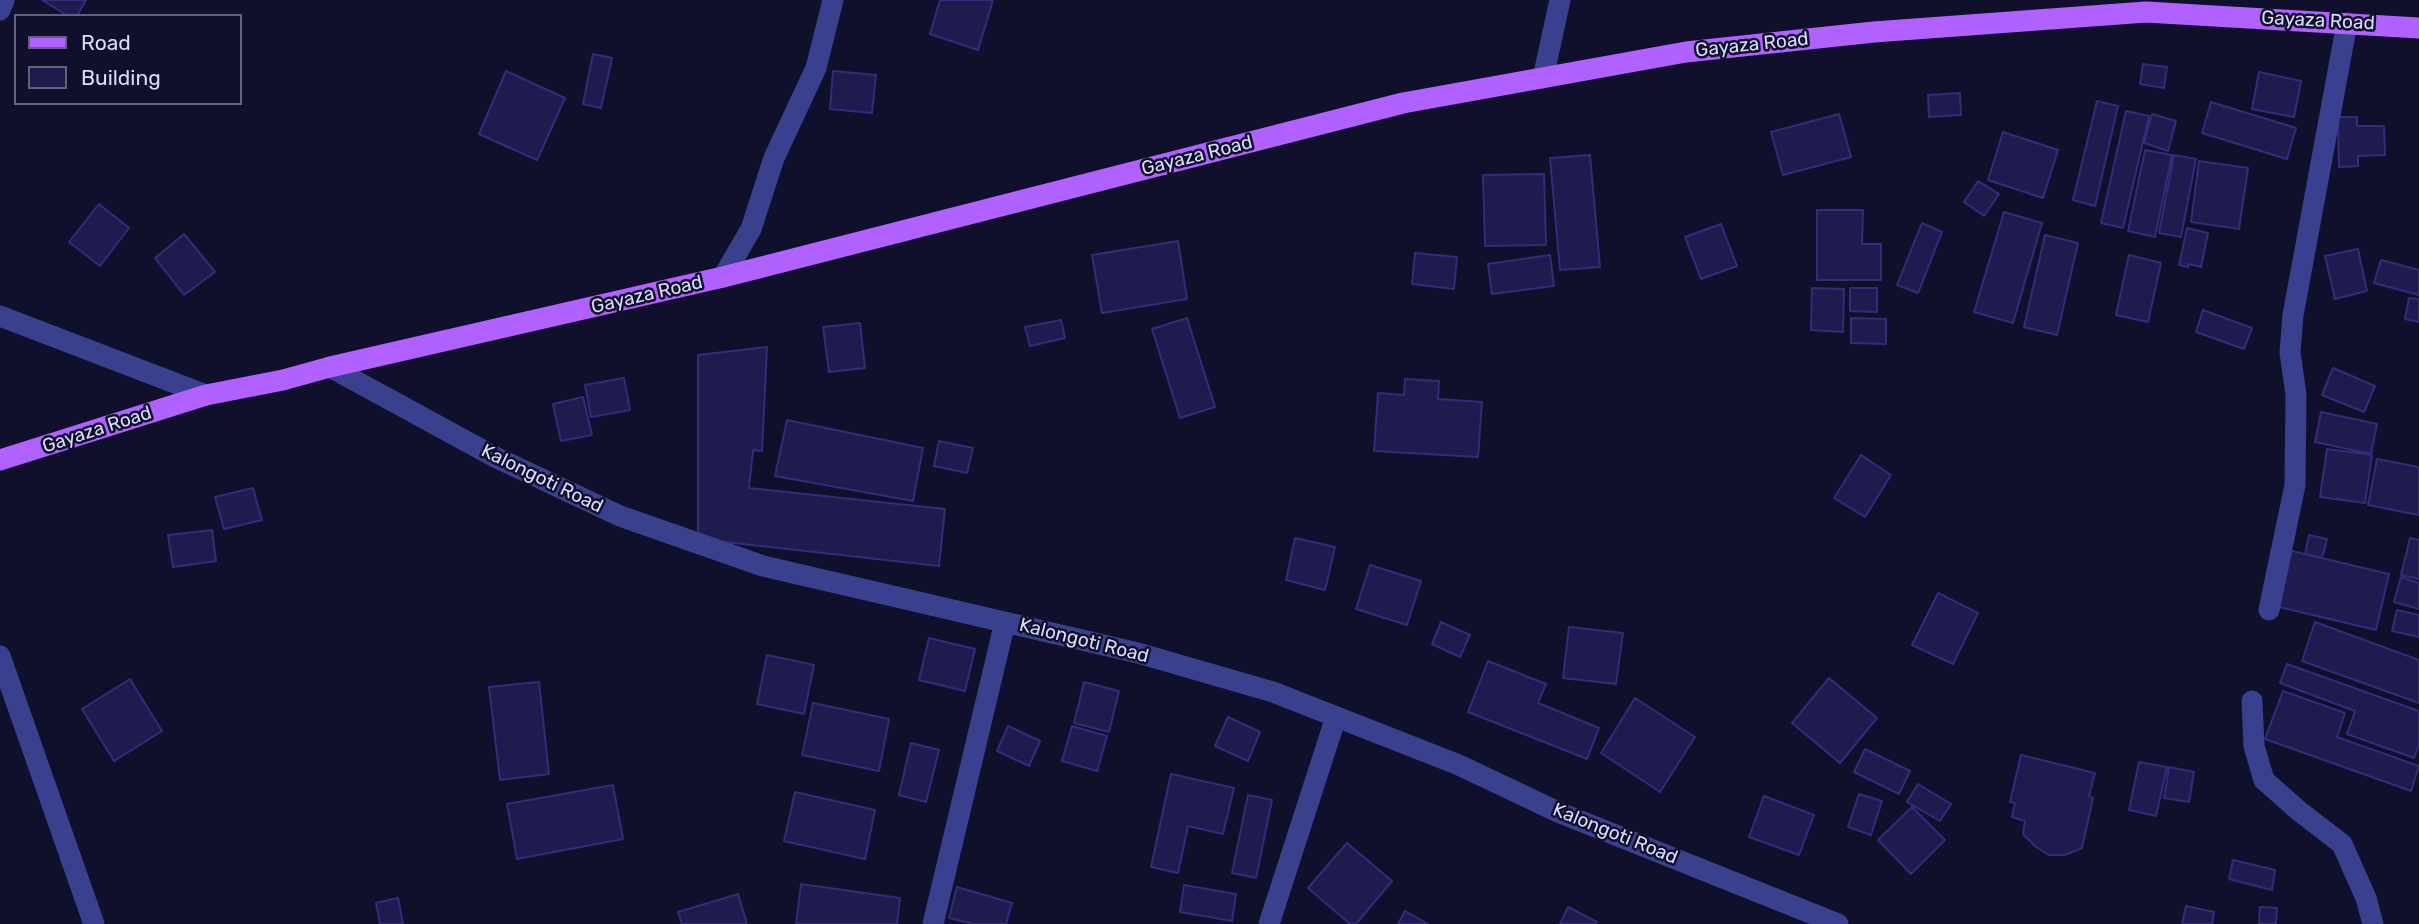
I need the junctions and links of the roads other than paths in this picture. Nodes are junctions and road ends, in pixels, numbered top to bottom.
1 (4, 0) edge
2 (833, 0) edge
3 (1560, 0) edge
4 (2147, 6) edge
5 (0, 10) edge
6 (2347, 23) junction
7 (2419, 28) edge
8 (1543, 78) junction
9 (723, 277) junction
10 (0, 316) edge
11 (330, 367) junction
12 (206, 395) junction
13 (0, 460) edge
14 (2269, 610) dead end
15 (1005, 622) junction
16 (0, 656) edge
17 (2252, 701) dead end
18 (1336, 717) junction
19 (94, 924) edge
20 (933, 924) edge
21 (1269, 924) edge
22 (1838, 924) edge
23 (2373, 924) edge

1 - 5 street
2 - 9 street
3 - 8 street
4 - 6 main road, Gayaza Road
4 - 8 main road, Gayaza Road
6 - 7 main road, Gayaza Road
6 - 14 street
8 - 9 main road, Gayaza Road
9 - 11 main road, Gayaza Road
10 - 12 street
11 - 12 main road, Gayaza Road
11 - 15 street, Kalongoti Road
12 - 13 main road, Gayaza Road
15 - 18 street, Kalongoti Road
15 - 20 street
16 - 19 street
17 - 23 street
18 - 21 street
18 - 22 street, Kalongoti Road

